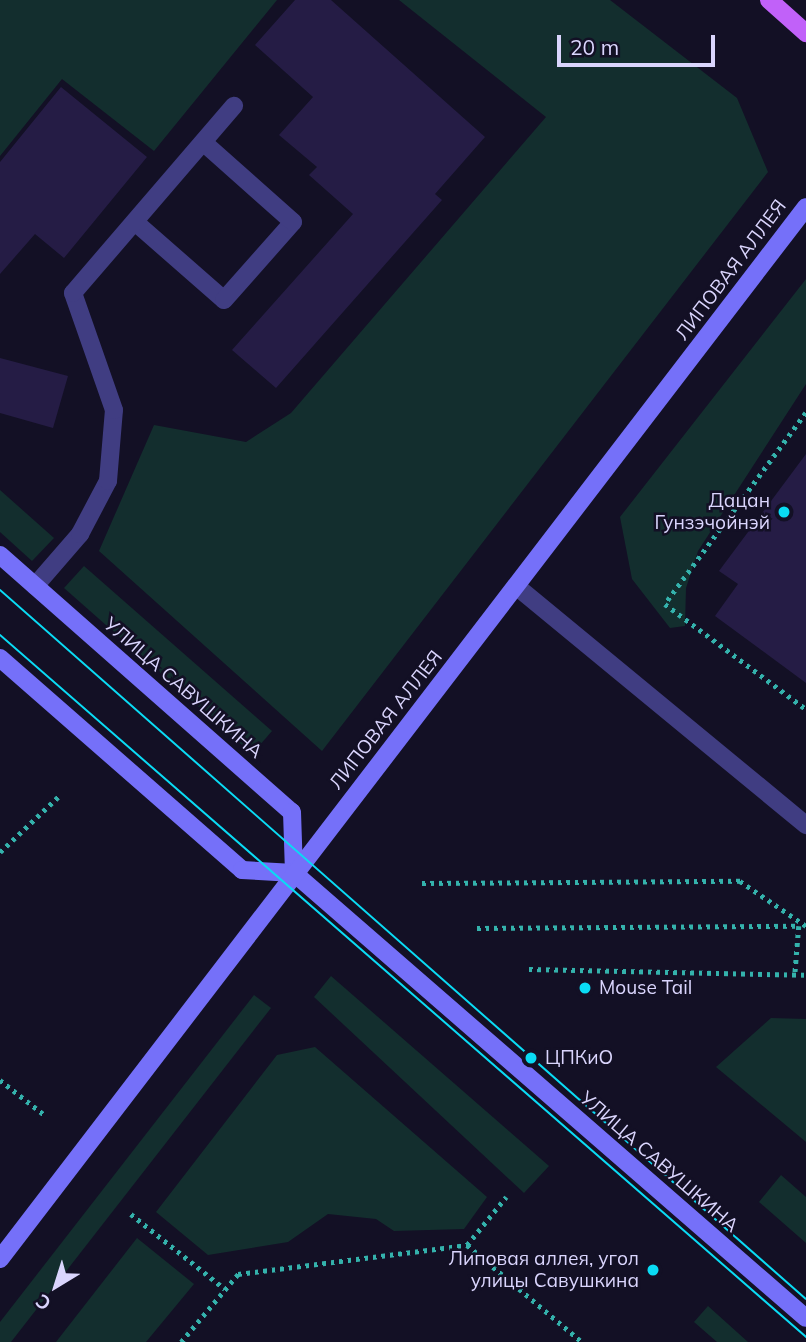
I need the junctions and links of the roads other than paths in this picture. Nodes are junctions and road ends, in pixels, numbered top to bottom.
1 (769, 0) edge
2 (806, 33) edge
3 (234, 106) dead end
4 (203, 142) junction
5 (806, 207) edge
6 (135, 222) junction
7 (0, 555) edge
8 (35, 586) junction
9 (516, 586) junction
10 (0, 658) edge
11 (806, 825) edge
12 (294, 873) junction
13 (0, 1259) edge
14 (806, 1318) edge

1 - 2 main road
3 - 4 lane
4 - 6 lane
4 - 6 lane
5 - 9 main road, ЛИПОВАЯ АЛЛЕЯ
6 - 8 lane
7 - 8 main road, УЛИЦА САВУШКИНА
8 - 12 main road, УЛИЦА САВУШКИНА
9 - 11 lane
9 - 12 main road, ЛИПОВАЯ АЛЛЕЯ
10 - 12 main road
12 - 13 main road, ЛИПОВАЯ АЛЛЕЯ
12 - 14 main road, УЛИЦА САВУШКИНА

